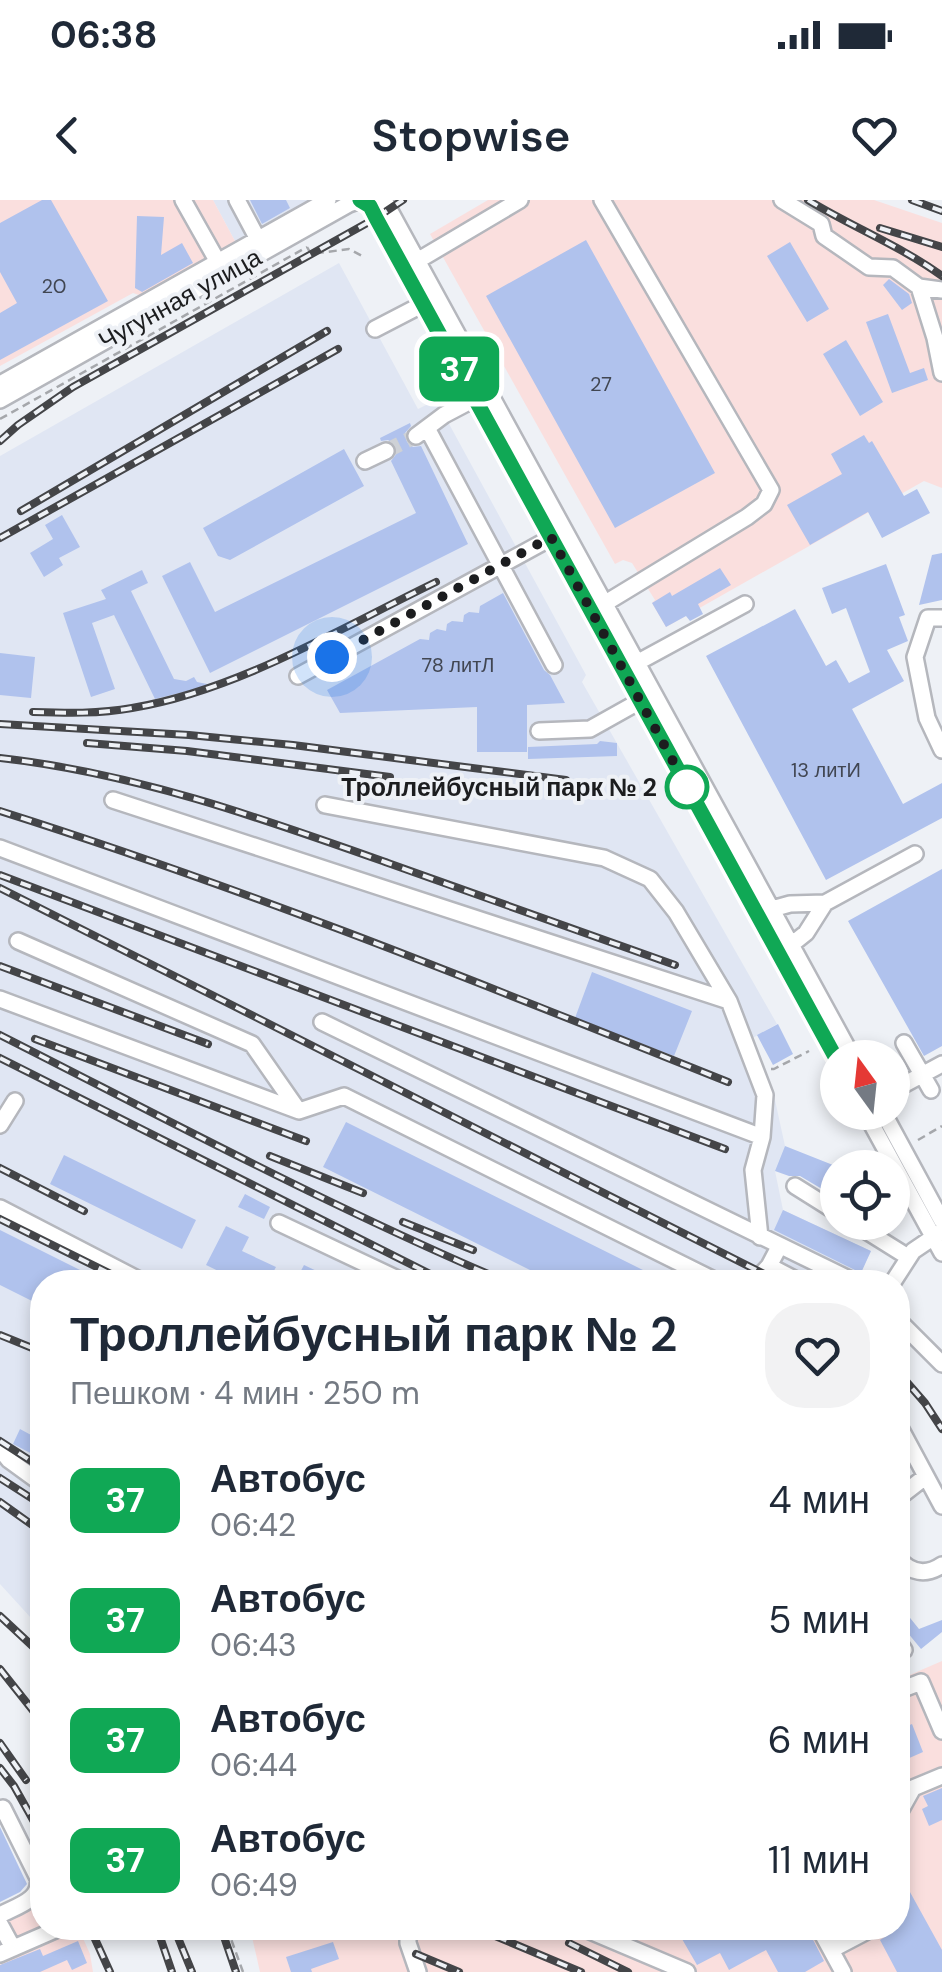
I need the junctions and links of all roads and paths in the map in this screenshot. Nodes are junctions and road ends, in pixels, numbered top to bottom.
1 (183, 200) edge
2 (237, 200) edge
3 (328, 200) edge
4 (360, 200) edge
5 (384, 200) edge
6 (520, 200) edge
7 (602, 200) edge
8 (782, 200) edge
9 (262, 245) junction
10 (364, 257) dead end
11 (410, 265) junction
12 (221, 268) junction
13 (919, 287) junction
14 (942, 290) edge
15 (430, 301) junction
16 (375, 329) dead end
17 (942, 373) edge
18 (0, 384) edge
19 (482, 395) junction
20 (0, 400) edge
21 (0, 419) edge
22 (386, 450) tunnel mouth
23 (365, 461) dead end
24 (558, 534) junction
25 (499, 565) junction
26 (745, 604) dead end
27 (598, 608) junction
28 (942, 618) edge
29 (554, 666) dead end
30 (630, 666) junction
31 (298, 676) dead end
32 (640, 701) junction
33 (539, 731) dead end
34 (942, 750) edge
35 (113, 800) dead end
36 (325, 805) dead end
37 (0, 848) edge
38 (915, 854) dead end
39 (825, 903) junction
40 (764, 912) junction
41 (18, 941) dead end
42 (785, 950) junction
43 (0, 999) edge
44 (728, 1001) junction
45 (322, 1022) dead end
46 (828, 1040) edge
47 (842, 1040) edge
48 (809, 1051) dead end
49 (910, 1054) edge
50 (942, 1064) edge
51 (771, 1069) dead end
52 (922, 1075) junction
53 (910, 1082) edge
54 (931, 1090) dead end
55 (16, 1102) dead end
56 (300, 1111) junction
57 (0, 1124) edge
58 (942, 1126) edge
59 (876, 1130) edge
60 (893, 1130) edge
61 (762, 1136) junction
62 (918, 1140) dead end
63 (795, 1186) dead end
64 (820, 1202) edge
65 (0, 1208) edge
66 (942, 1220) edge
67 (279, 1222) dead end
68 (938, 1234) edge
69 (760, 1237) junction
70 (881, 1240) edge
71 (779, 1247) junction
72 (942, 1253) edge
73 (908, 1257) junction
74 (769, 1266) junction
75 (120, 1270) edge
76 (379, 1270) edge
77 (694, 1270) edge
78 (765, 1270) edge
79 (777, 1270) edge
80 (828, 1270) edge
81 (901, 1270) edge
82 (910, 1332) edge
83 (942, 1364) edge
84 (910, 1447) edge
85 (0, 1450) edge
86 (30, 1475) edge
87 (926, 1477) junction
88 (910, 1489) edge
89 (942, 1506) edge
90 (942, 1566) edge
91 (910, 1569) edge
92 (910, 1686) edge
93 (942, 1732) edge
94 (942, 1776) edge
95 (910, 1793) edge
96 (3, 1808) dead end
97 (30, 1862) edge
98 (30, 1899) edge
99 (0, 1915) edge
100 (0, 1924) edge
101 (32, 1940) edge
102 (232, 1940) edge
103 (408, 1940) edge
104 (611, 1940) edge
105 (860, 1940) edge
106 (6, 1951) edge
107 (837, 1962) edge
108 (242, 1972) edge
109 (418, 1972) edge
110 (687, 1972) edge
111 (822, 1972) edge

1 - 12 street
2 - 9 street
3 - 9 street, Чугунная улица
4 - 9 street, Чугунная улица
4 - 11 street
5 - 11 street
6 - 11 street
7 - 27 street
8 - 13 street
9 - 12 street, Чугунная улица
10 - 21 path
11 - 15 street
12 - 18 street, Чугунная улица
12 - 20 street, Чугунная улица
13 - 14 street
13 - 17 street
15 - 16 street
15 - 19 street
19 - 24 street
19 - 25 street
22 - 23 street
24 - 25 street
24 - 27 street
25 - 29 street
25 - 31 street
26 - 30 street
27 - 30 street
28 - 34 street
30 - 32 street
30 - 40 street
32 - 33 street
32 - 40 street
35 - 44 street
36 - 44 street
37 - 61 street
38 - 39 street
39 - 40 street
39 - 42 street
40 - 42 street
41 - 56 street
42 - 46 street
42 - 47 street
43 - 56 street
44 - 61 street
45 - 69 street
48 - 51 path
49 - 52 street
50 - 52 street
52 - 53 street
52 - 54 street
55 - 57 street
56 - 77 street
58 - 62 path
59 - 68 street
60 - 66 street
61 - 69 street
63 - 64 street
65 - 75 street
67 - 76 street
68 - 72 street
68 - 73 street
69 - 71 street
70 - 73 street
71 - 74 street
71 - 80 street
73 - 81 street
74 - 78 street
74 - 79 street
82 - 83 street
84 - 87 street
85 - 86 street
87 - 88 street
87 - 89 street
90 - 91 street
92 - 93 street
94 - 95 street
96 - 97 street
98 - 99 street
100 - 106 street
101 - 106 street
102 - 108 path
103 - 109 street
104 - 110 street
105 - 107 street
107 - 111 street

